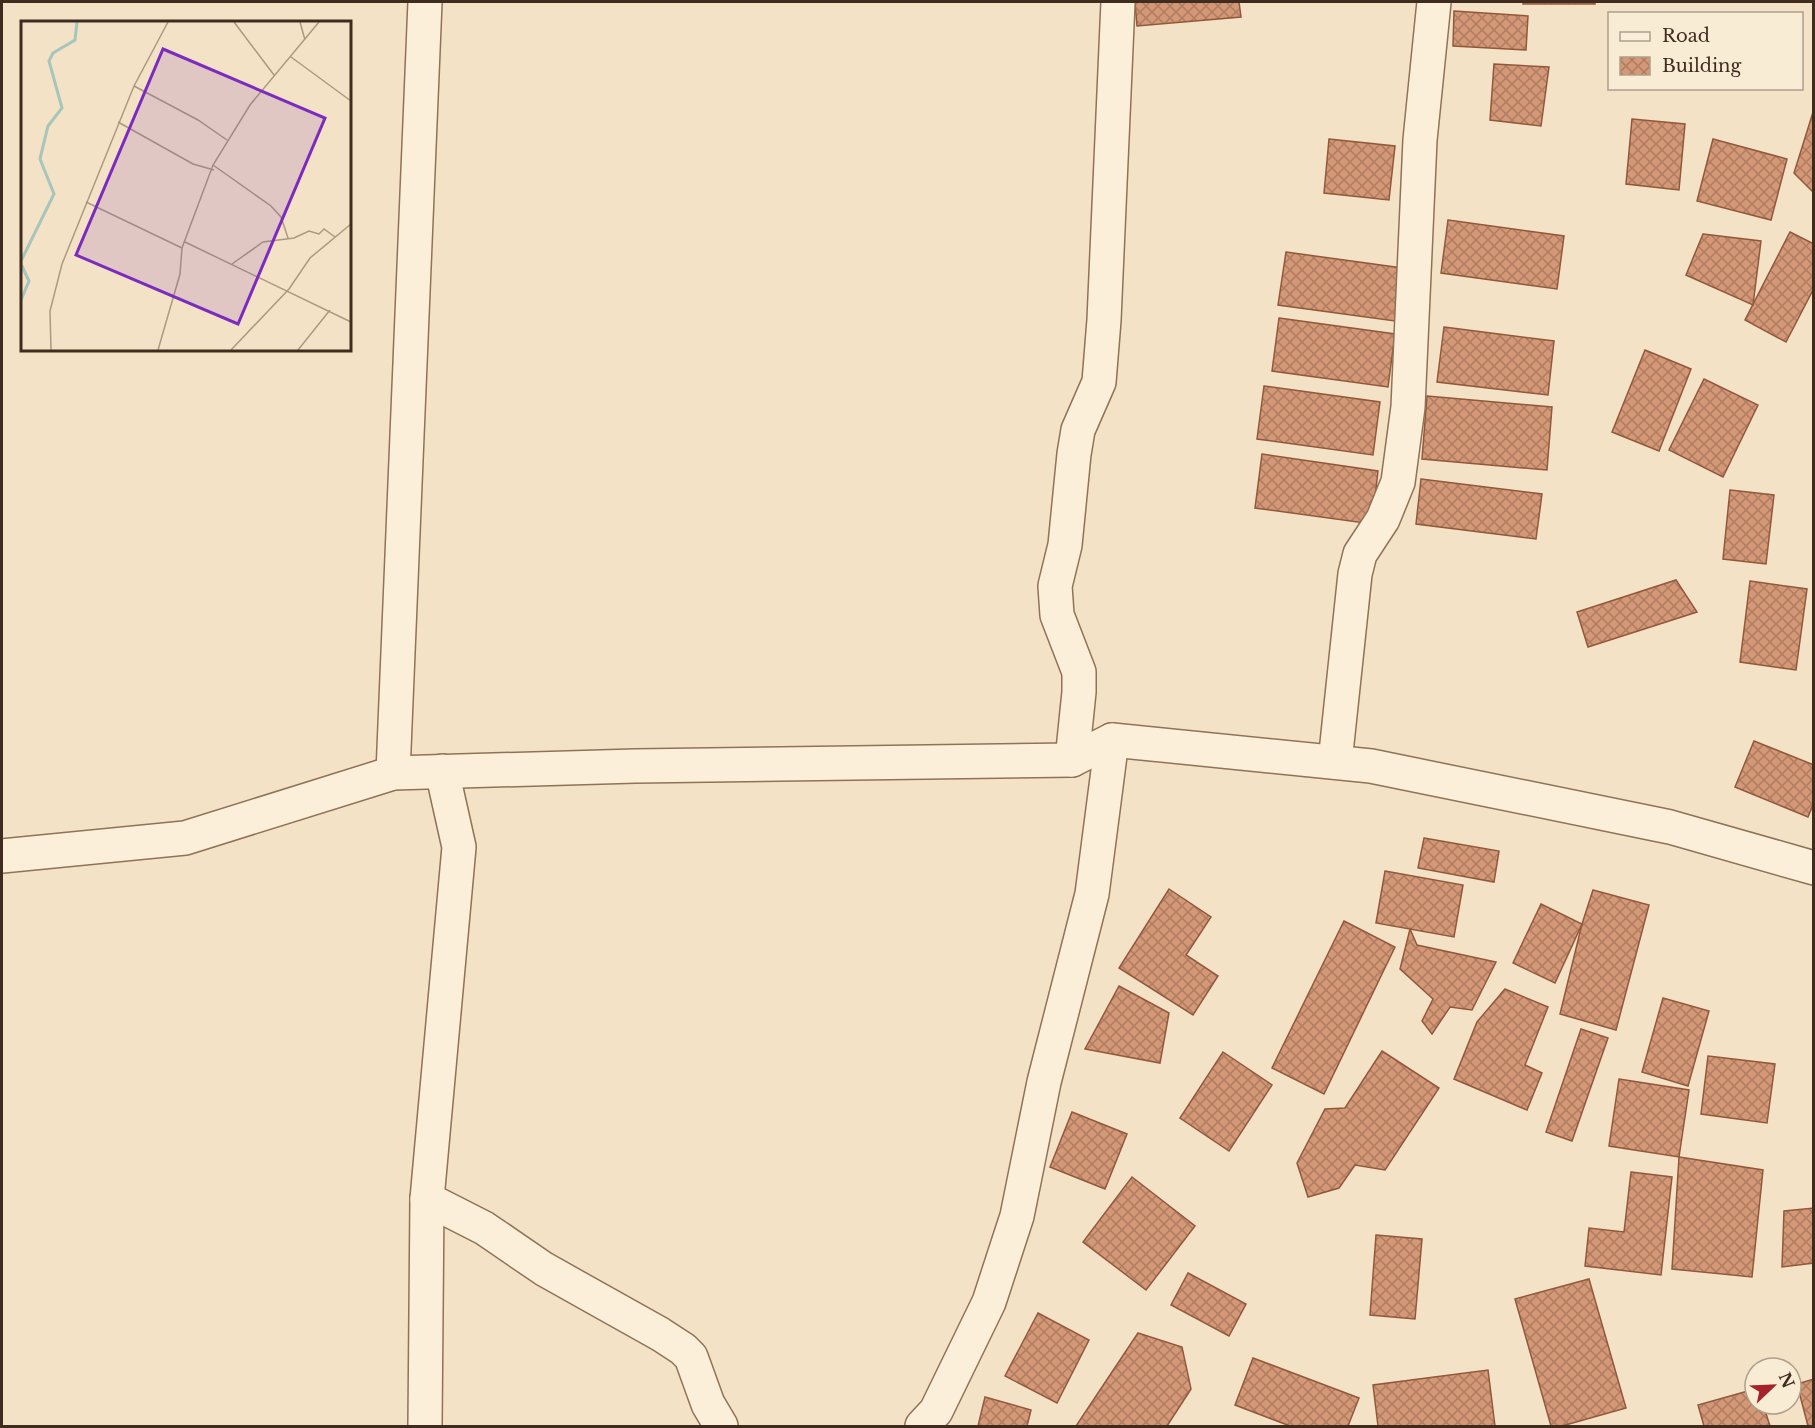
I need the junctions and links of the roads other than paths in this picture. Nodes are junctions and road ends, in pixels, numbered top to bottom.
1 (425, 2) edge
2 (1118, 2) edge
3 (1434, 2) edge
4 (1112, 740) junction
5 (1072, 760) junction
6 (1335, 762) junction
7 (442, 771) junction
8 (393, 772) junction
9 (2, 856) edge
10 (1814, 868) edge
11 (427, 1199) junction
12 (425, 1426) edge
13 (721, 1426) edge
14 (922, 1426) edge

1 - 8 street
2 - 5 street
3 - 6 street
4 - 5 street
4 - 6 street
4 - 14 street
5 - 7 street
6 - 10 street
7 - 8 street
7 - 11 street
8 - 9 street
11 - 12 street
11 - 13 street

